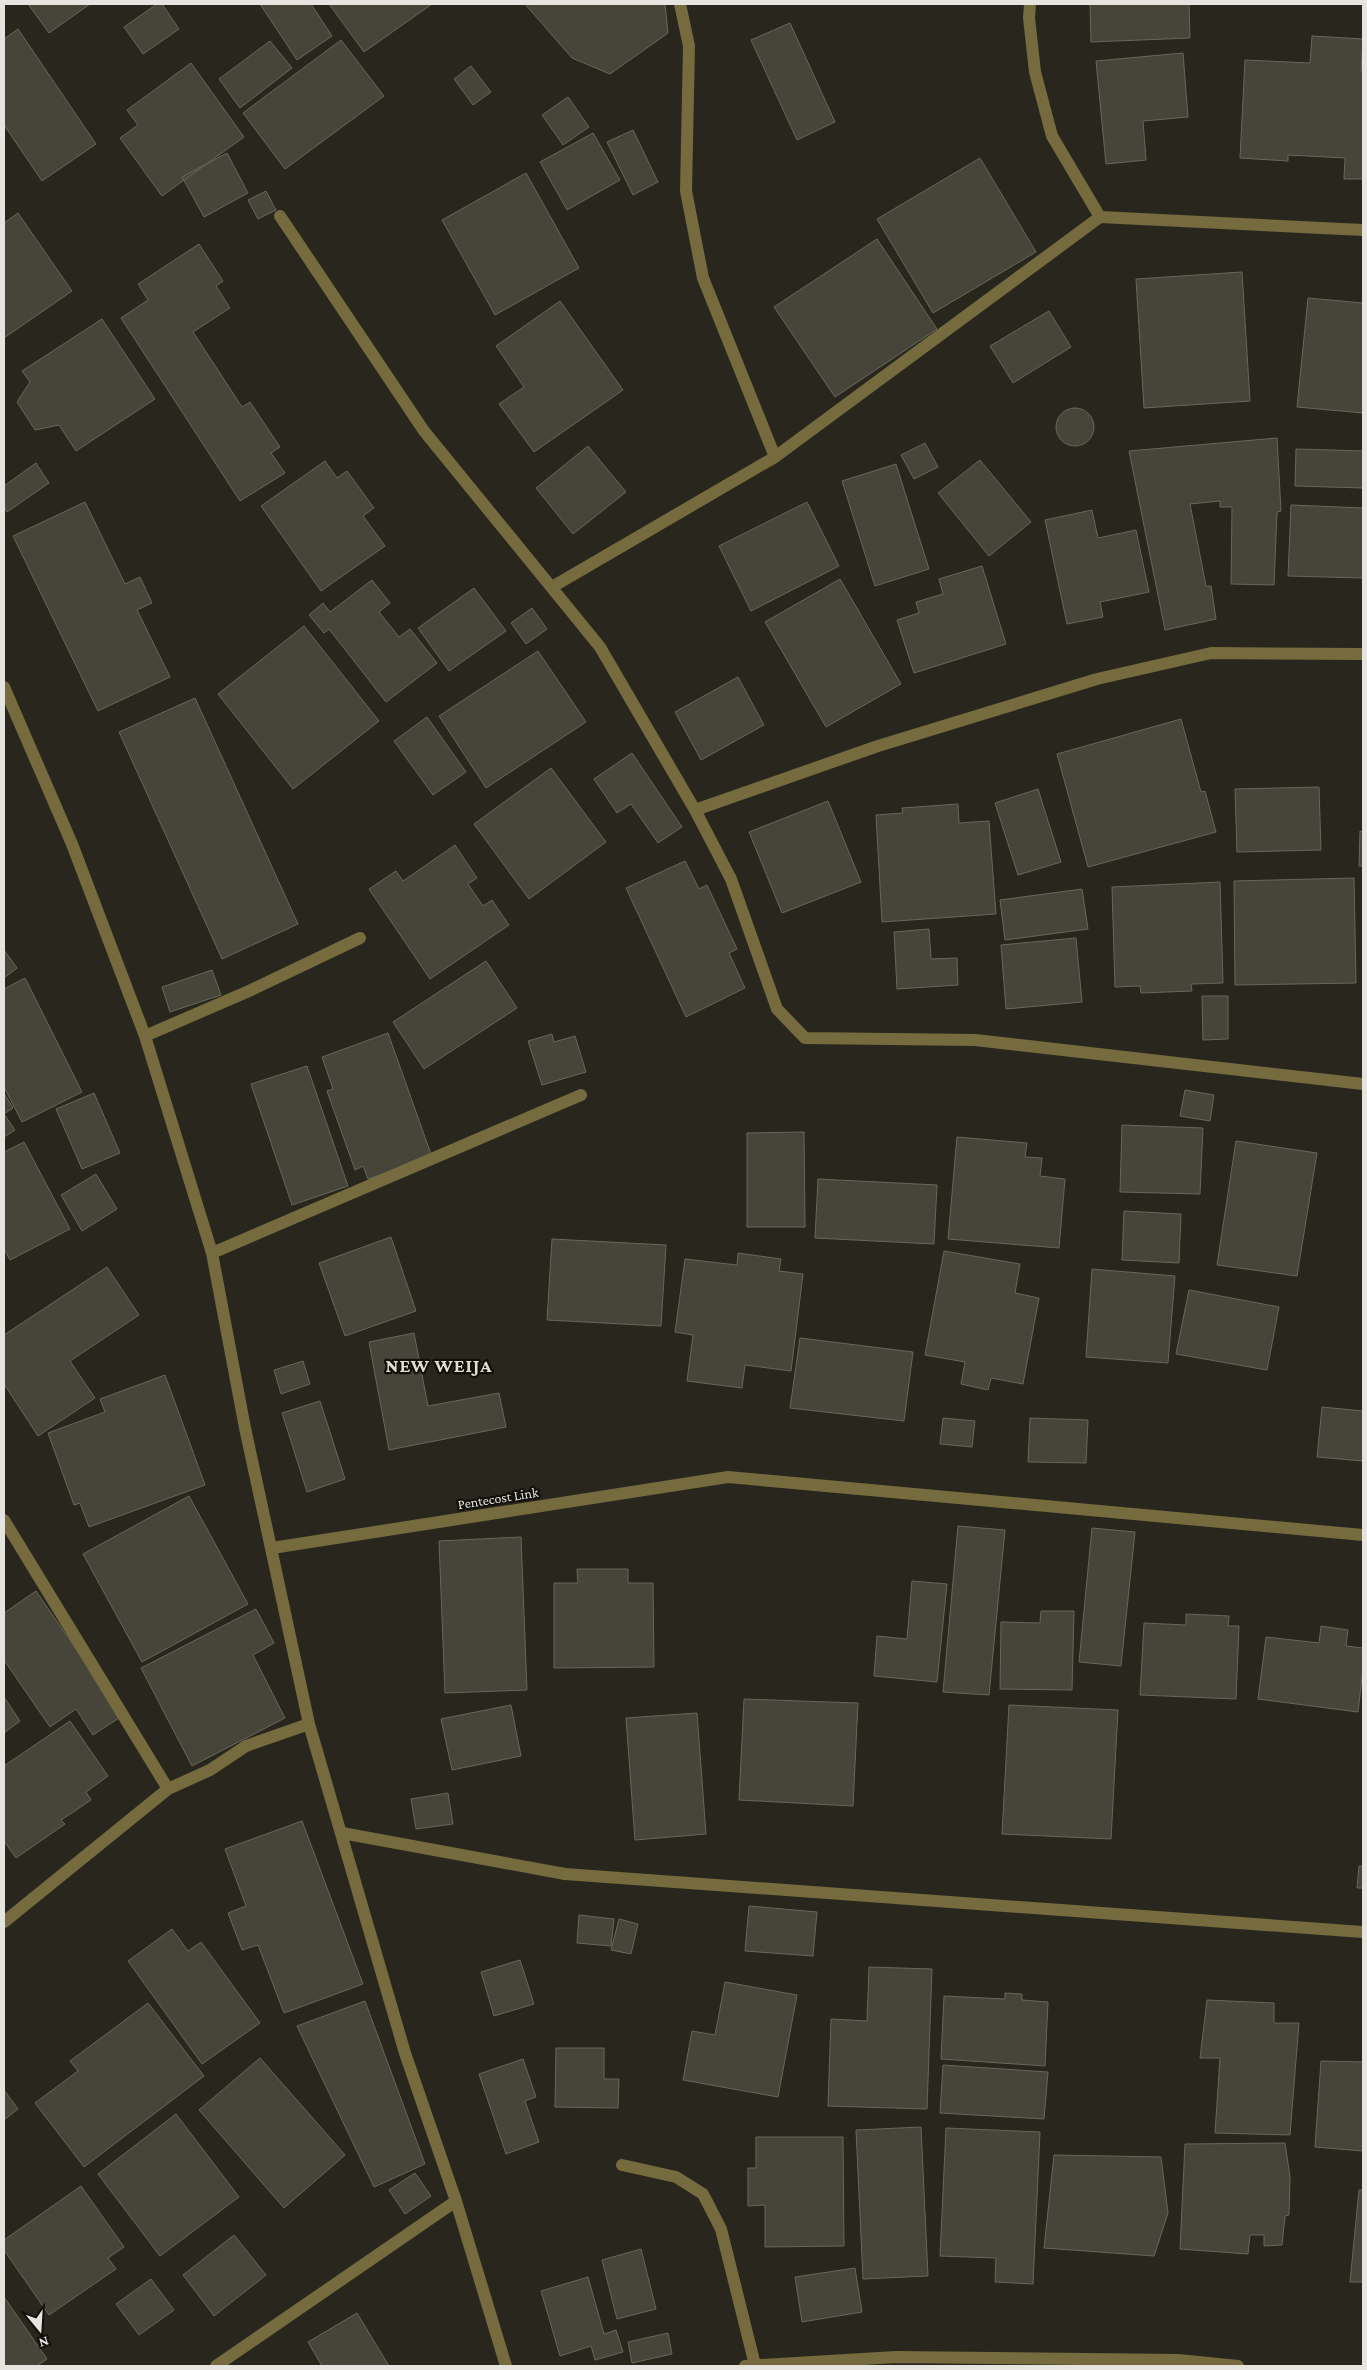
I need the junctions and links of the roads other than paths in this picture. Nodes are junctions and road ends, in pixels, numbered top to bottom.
1 (680, 4) edge
2 (1030, 4) edge
3 (280, 216) dead end
4 (1100, 217) junction
5 (1363, 230) edge
6 (775, 457) junction
7 (552, 587) junction
8 (1363, 654) edge
9 (4, 687) edge
10 (696, 810) junction
11 (360, 938) dead end
12 (145, 1036) junction
13 (1363, 1084) edge
14 (581, 1095) dead end
15 (212, 1253) junction
16 (4, 1520) edge
17 (1363, 1535) edge
18 (272, 1548) junction
19 (309, 1724) junction
20 (168, 1789) junction
21 (342, 1833) junction
22 (4, 1922) edge
23 (1363, 1932) edge
24 (622, 2165) dead end
25 (456, 2201) junction
26 (216, 2366) edge
27 (506, 2366) edge
28 (750, 2366) edge
29 (1238, 2366) edge

1 - 6 street
2 - 4 street
3 - 7 street
4 - 5 street
4 - 6 street
6 - 7 street
7 - 10 street
8 - 10 street
9 - 12 street
10 - 13 street
11 - 12 street
12 - 15 street
14 - 15 street
15 - 18 street
16 - 20 street
17 - 18 street, Pentecost Link
18 - 19 street
19 - 20 street
19 - 21 street
20 - 22 street
21 - 23 street
21 - 25 street
24 - 28 street
25 - 26 street
25 - 27 street
28 - 29 street

